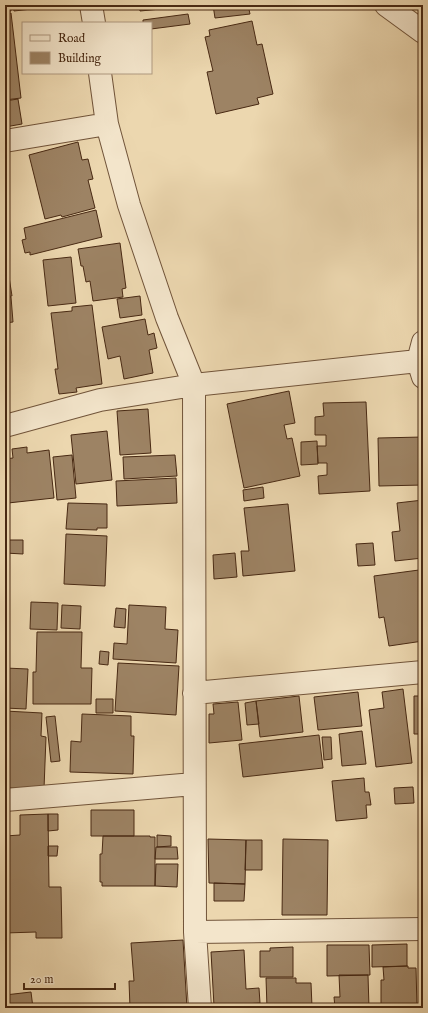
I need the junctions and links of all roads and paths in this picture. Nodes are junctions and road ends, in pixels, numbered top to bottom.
1 (91, 5) edge
2 (386, 5) edge
3 (94, 22) edge
4 (423, 32) edge
5 (100, 74) edge
6 (107, 124) junction
7 (5, 141) edge
8 (422, 360) edge
9 (194, 385) junction
10 (5, 426) edge
11 (423, 672) edge
12 (194, 693) junction
13 (194, 784) junction
14 (5, 800) edge
15 (423, 929) edge
16 (195, 932) junction
17 (200, 1008) edge

1 - 3 street
2 - 4 street
5 - 6 street
6 - 7 street
6 - 9 street
8 - 9 street
9 - 10 street
9 - 12 street
11 - 12 street
12 - 13 street
13 - 14 street
13 - 16 street
15 - 16 street
16 - 17 street

